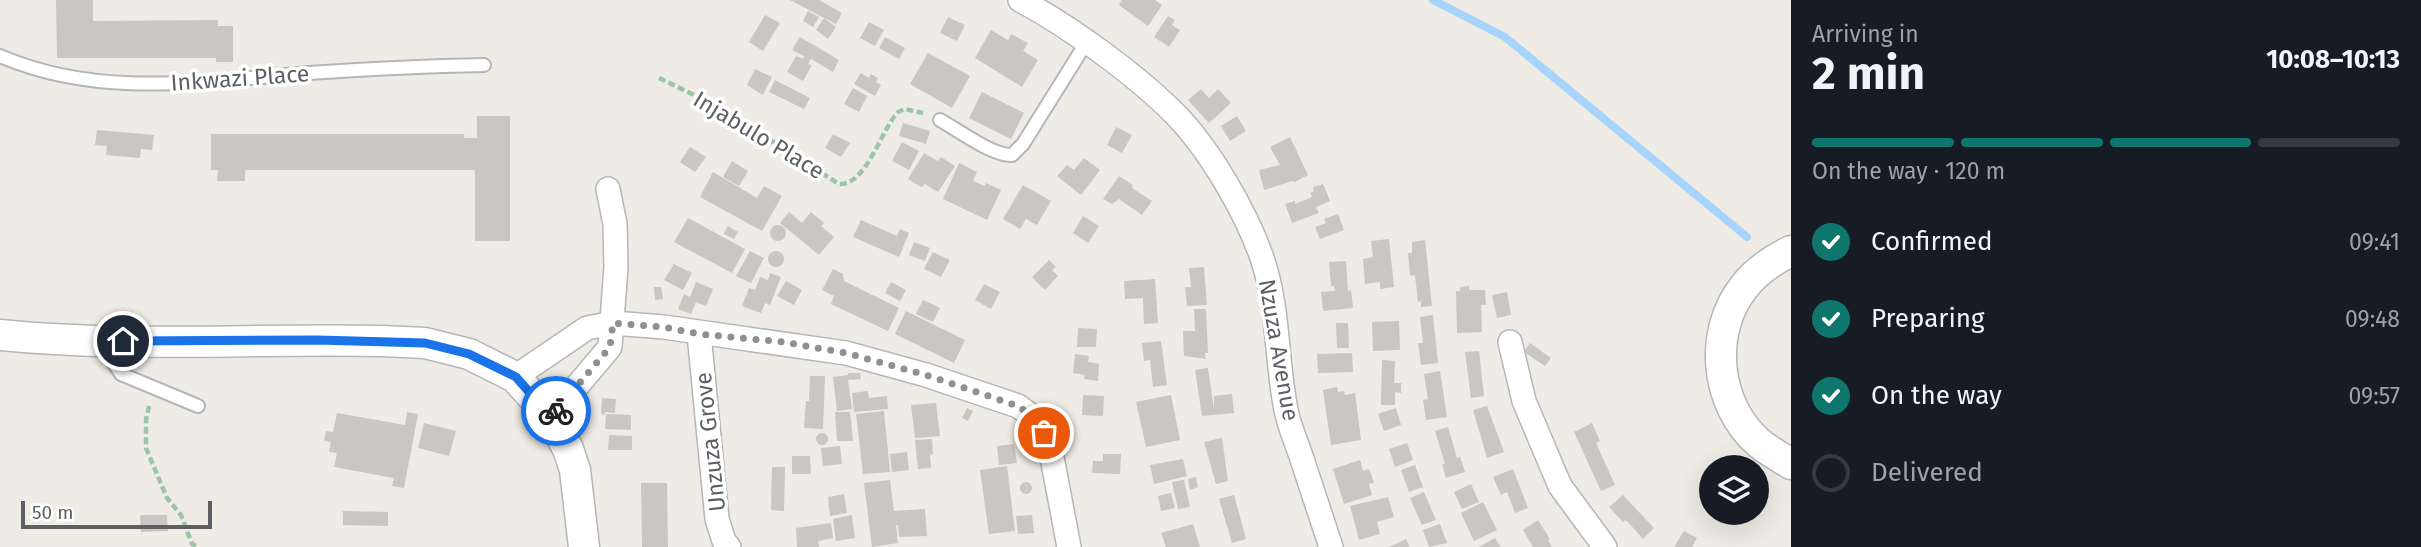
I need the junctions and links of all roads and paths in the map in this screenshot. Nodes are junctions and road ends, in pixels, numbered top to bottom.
1 (1020, 0) edge
2 (1086, 43) junction
3 (0, 56) edge
4 (484, 65) dead end
5 (659, 78) dead end
6 (940, 120) joint
7 (607, 189) dead end
8 (1791, 251) edge
9 (613, 323) junction
10 (699, 334) junction
11 (0, 335) edge
12 (99, 341) junction
13 (1510, 342) dead end
14 (516, 377) junction
15 (160, 391) junction
16 (198, 406) dead end
17 (551, 417) junction
18 (1791, 464) edge
19 (198, 547) edge
20 (584, 547) edge
21 (729, 547) edge
22 (1069, 547) edge
23 (1331, 547) edge
24 (1605, 547) edge

1 - 2 street, Nzuza Avenue
2 - 6 lane
2 - 23 street, Nzuza Avenue
3 - 4 lane, Inkwazi Place
5 - 6 path, Injabulo Place
7 - 9 street
8 - 18 street
9 - 10 street
9 - 14 street
9 - 17 street
10 - 21 street, Unzuza Grove
10 - 22 street
11 - 12 street
12 - 14 street
12 - 15 lane
13 - 24 street
14 - 17 street
15 - 16 lane
15 - 19 path
17 - 20 street

